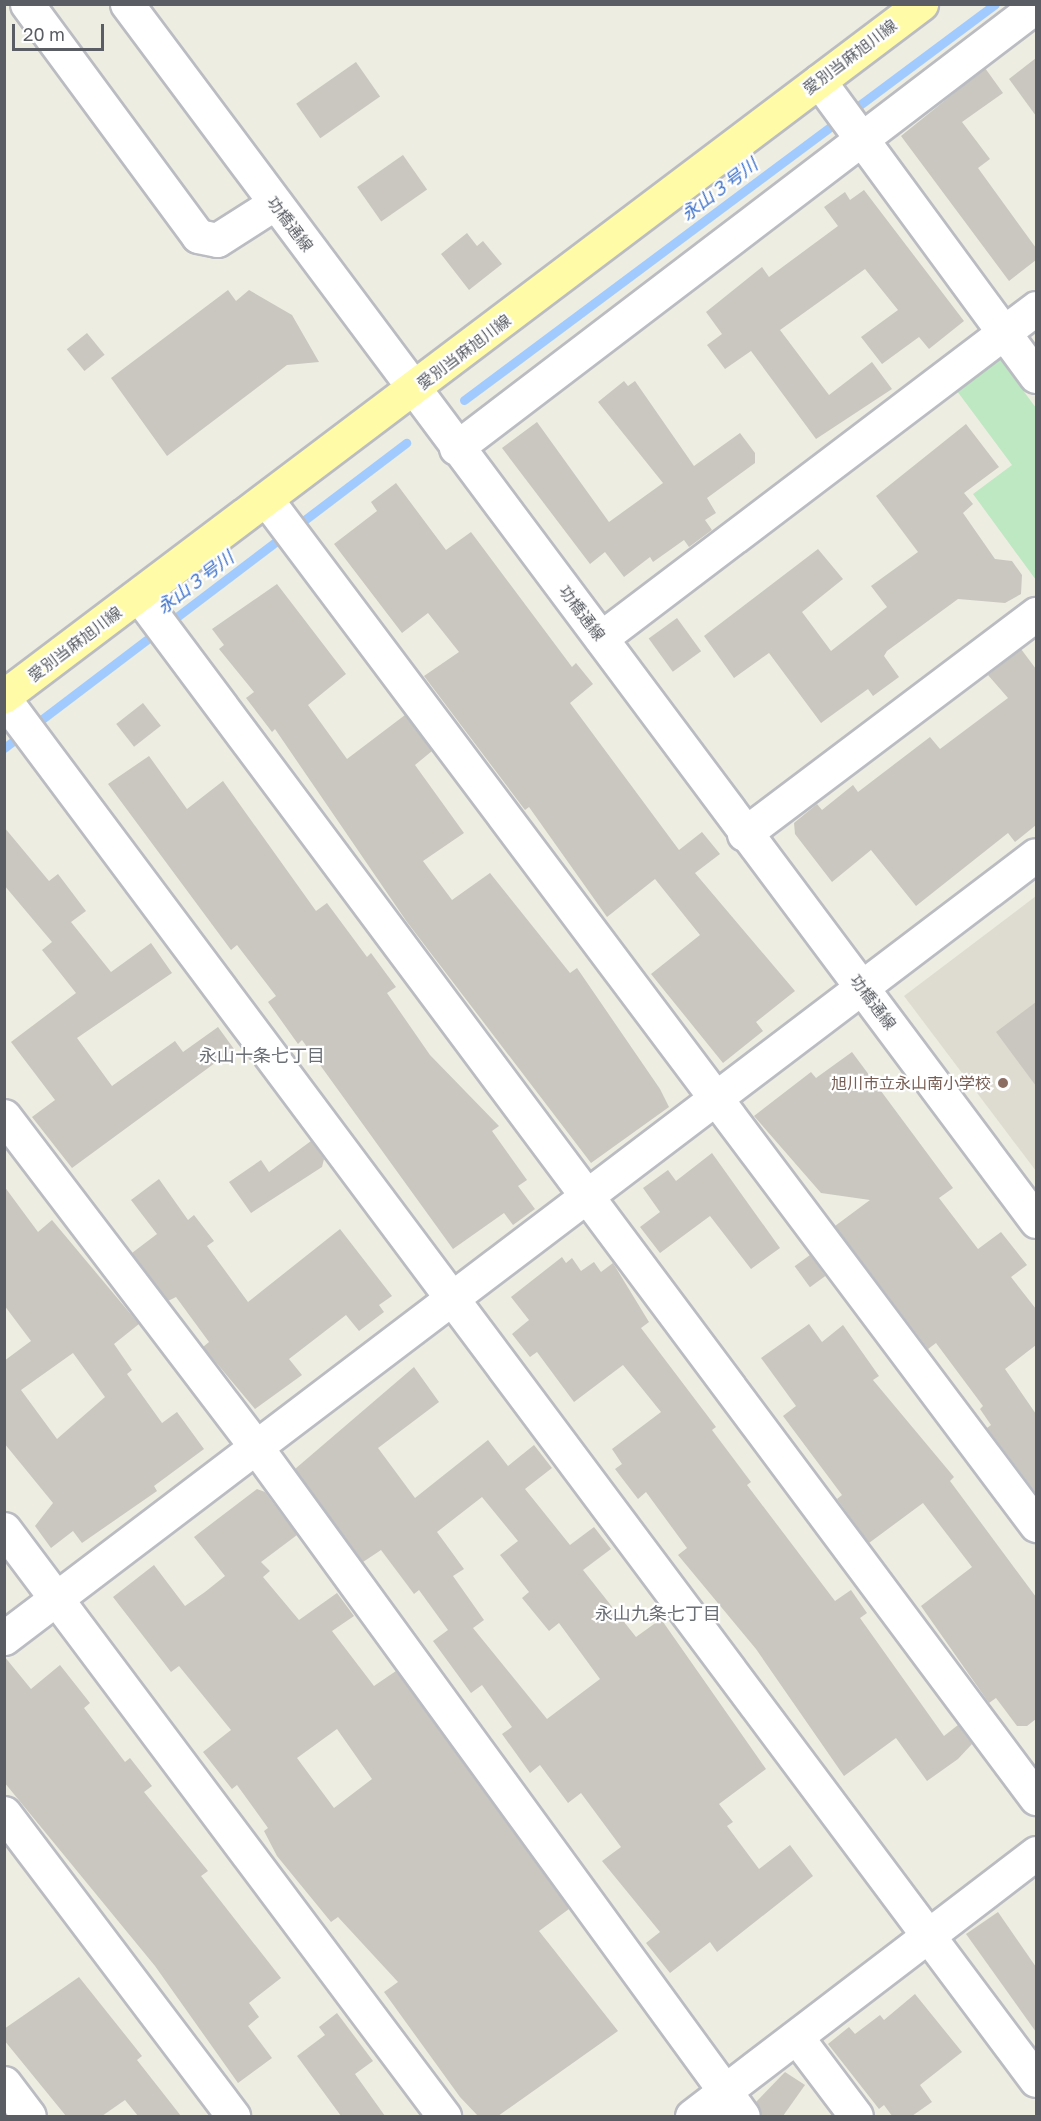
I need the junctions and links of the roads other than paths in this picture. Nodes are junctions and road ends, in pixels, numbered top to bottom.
1 (27, 4) edge
2 (127, 4) edge
3 (921, 4) edge
4 (1036, 6) edge
5 (825, 90) junction
6 (855, 134) junction
7 (275, 203) junction
8 (1036, 308) edge
9 (1004, 332) junction
10 (1036, 376) edge
11 (414, 391) junction
12 (456, 448) junction
13 (272, 507) junction
14 (1036, 614) edge
15 (155, 617) junction
16 (601, 638) junction
17 (17, 716) edge
18 (744, 834) junction
19 (1036, 855) edge
20 (863, 988) junction
21 (717, 1100) junction
22 (4, 1116) edge
23 (591, 1197) junction
24 (1036, 1221) edge
25 (456, 1298) junction
26 (256, 1447) junction
27 (1036, 1525) edge
28 (4, 1529) edge
29 (57, 1598) junction
30 (4, 1638) edge
31 (1036, 1798) edge
32 (4, 1813) edge
33 (1036, 1853) edge
34 (930, 1936) junction
35 (798, 2039) junction
36 (1036, 2080) edge
37 (4, 2083) edge
38 (734, 2104) edge
39 (29, 2116) edge
40 (233, 2116) edge
41 (444, 2116) edge
42 (692, 2116) edge
43 (856, 2116) edge

1 - 7 street
2 - 7 street, 功橋通線
3 - 5 main road, 愛別当麻旭川線
4 - 6 street
5 - 6 street
5 - 11 main road, 愛別当麻旭川線
6 - 9 street
6 - 12 street
7 - 11 street, 功橋通線
8 - 9 street
9 - 10 street
9 - 16 street
11 - 12 street, 功橋通線
11 - 13 main road, 愛別当麻旭川線
12 - 16 street, 功橋通線
13 - 15 main road, 愛別当麻旭川線
13 - 21 street
14 - 18 street
15 - 17 main road, 愛別当麻旭川線
15 - 23 street
16 - 18 street, 功橋通線
17 - 25 street
18 - 20 street, 功橋通線
19 - 20 street
20 - 21 street
20 - 24 street, 功橋通線
21 - 23 street
21 - 27 street
22 - 26 street
23 - 25 street
23 - 31 street
25 - 26 street
25 - 34 street
26 - 29 street
26 - 38 street
28 - 29 street
29 - 30 street
29 - 41 street
32 - 40 street
33 - 34 street
34 - 35 street
34 - 36 street
35 - 38 street
35 - 43 street
37 - 39 street
38 - 42 street

